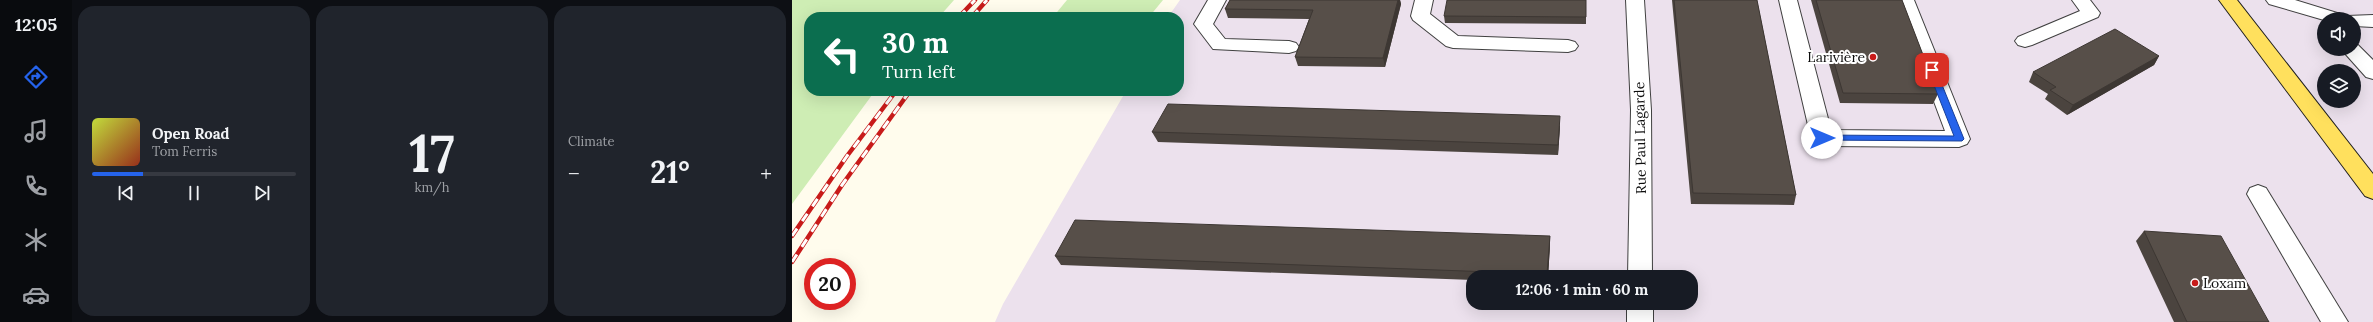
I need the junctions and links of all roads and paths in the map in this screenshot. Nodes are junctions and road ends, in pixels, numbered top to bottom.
1 (1217, 0) edge
2 (1424, 0) edge
3 (1635, 0) edge
4 (1788, 0) edge
5 (1905, 0) edge
6 (2081, 0) edge
7 (2228, 0) edge
8 (2275, 0) edge
9 (2317, 16) edge
10 (2361, 20) edge
11 (2373, 21) edge
12 (2025, 40) dead end
13 (1568, 46) dead end
14 (1289, 47) dead end
15 (2358, 56) edge
16 (2373, 72) edge
17 (2373, 190) edge
18 (2258, 194) dead end
19 (1640, 270) edge
20 (2335, 322) edge

1 - 14 lane
2 - 13 lane
3 - 19 lane, Rue Paul Lagarde
4 - 5 lane
6 - 12 lane
7 - 17 main road
8 - 9 lane
10 - 11 lane
15 - 16 lane
18 - 20 lane

